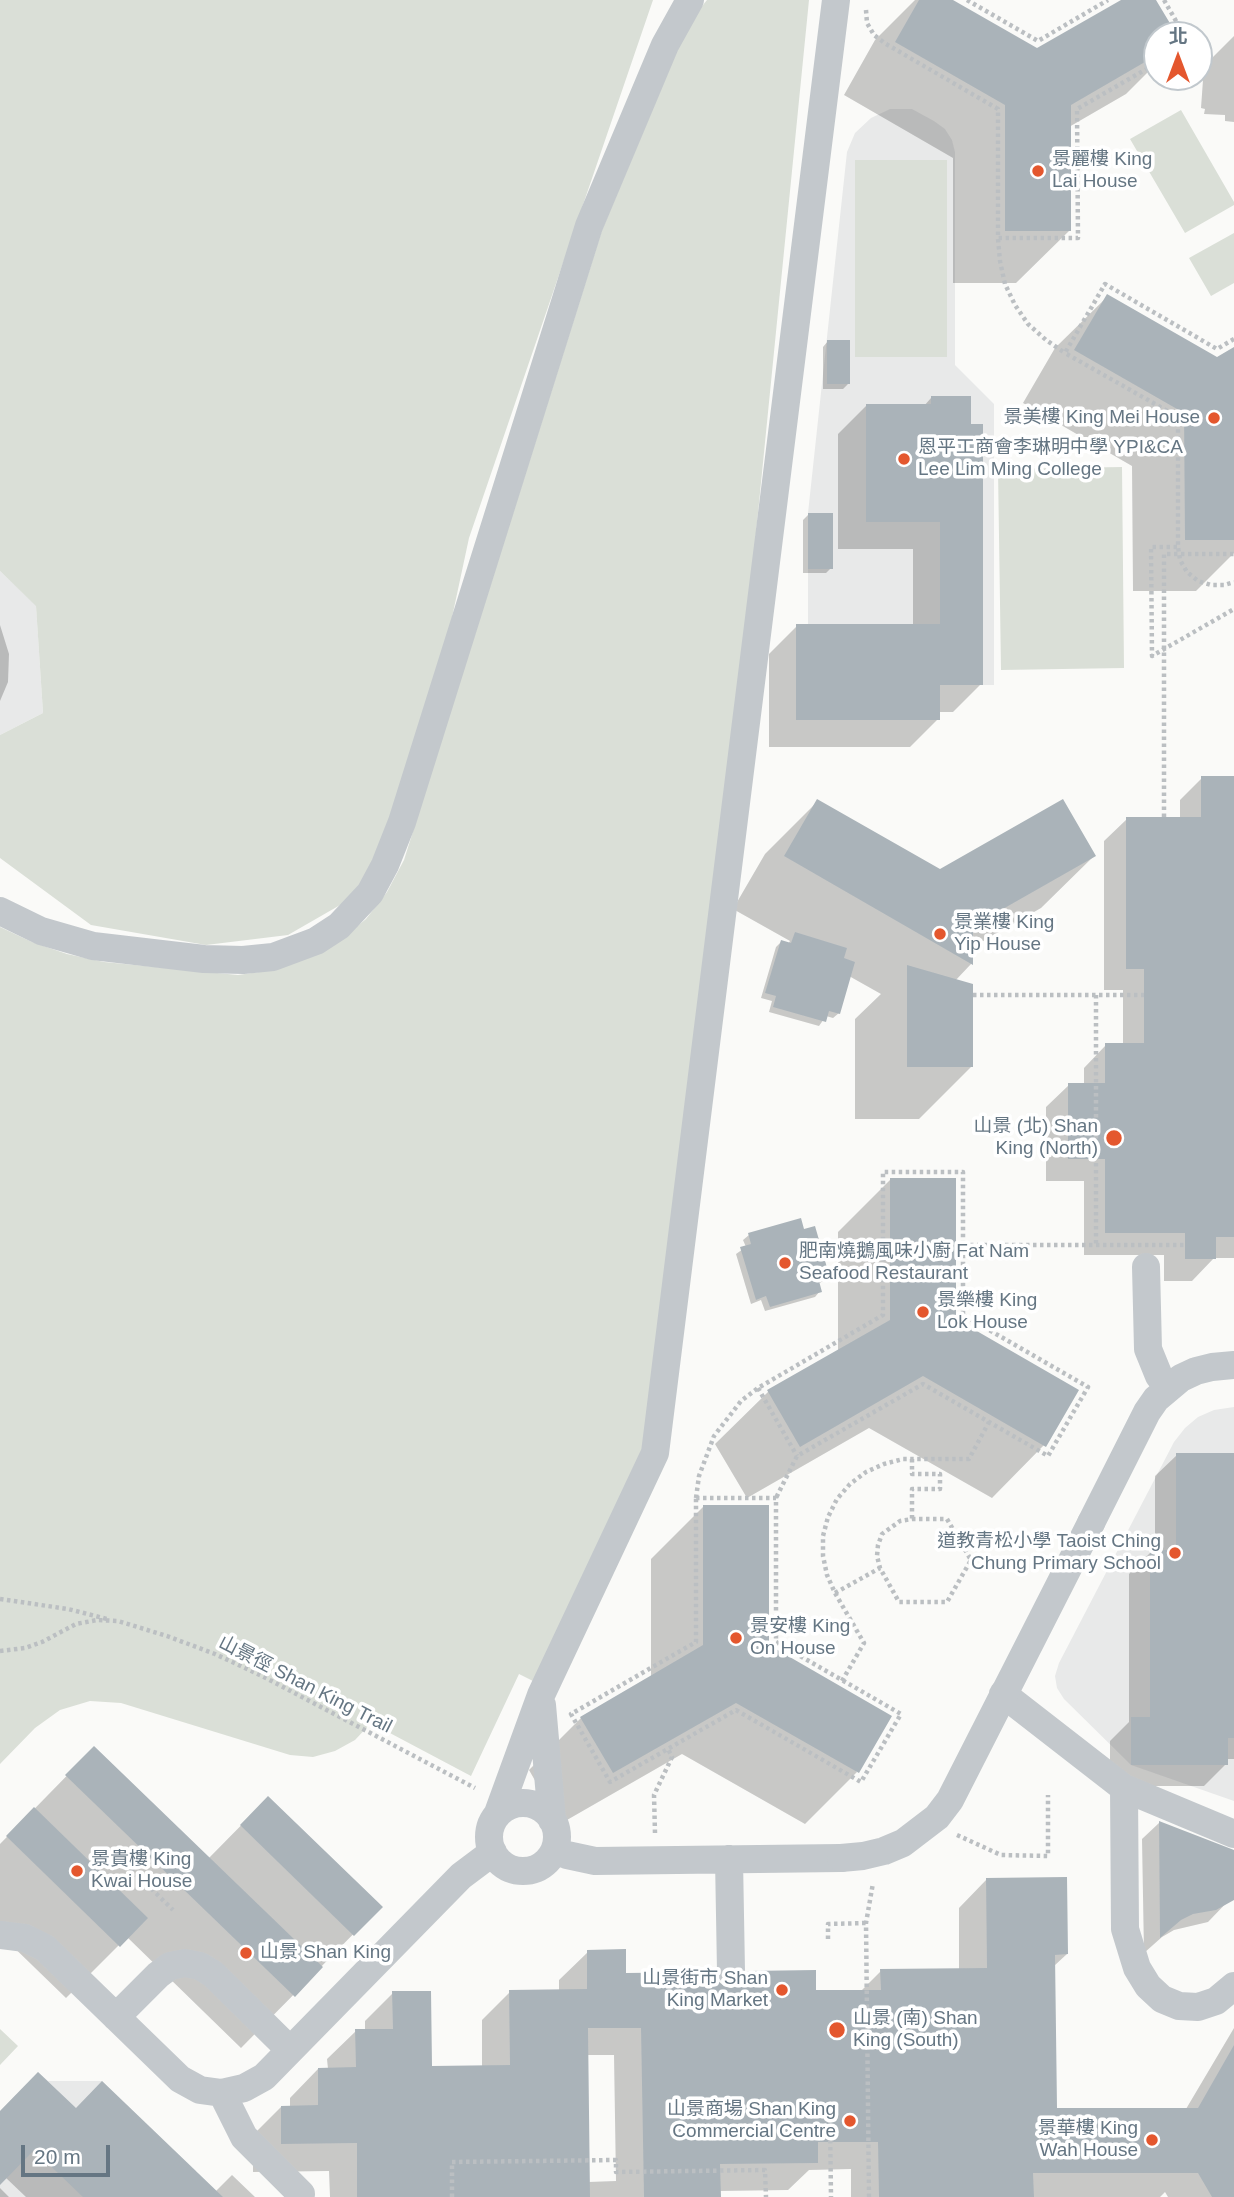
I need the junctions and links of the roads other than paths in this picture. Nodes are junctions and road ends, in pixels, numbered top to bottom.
1 (690, 0) edge
2 (836, 0) edge
3 (0, 911) edge
4 (1146, 1268) dead end
5 (1234, 1365) edge
6 (1168, 1387) junction
7 (1003, 1695) junction
8 (541, 1696) junction
9 (1124, 1788) junction
10 (498, 1813) junction
11 (552, 1820) junction
12 (1234, 1834) edge
13 (555, 1849) junction
14 (493, 1852) junction
15 (729, 1859) junction
16 (0, 1935) edge
17 (731, 1971) dead end
18 (1234, 1986) edge
19 (116, 2017) junction
20 (290, 2050) junction
21 (222, 2093) junction
22 (302, 2194) dead end

1 - 3 lane
2 - 8 lane
4 - 6 lane
5 - 6 lane
6 - 7 lane, bridge
7 - 9 lane
7 - 15 lane, bridge
8 - 10 lane
8 - 11 lane
9 - 12 lane
9 - 18 lane
10 - 11 lane
10 - 14 lane
11 - 13 lane
13 - 14 lane
13 - 15 lane
14 - 20 lane
15 - 17 lane
16 - 19 lane
19 - 20 lane
19 - 21 lane
20 - 21 lane
21 - 22 lane

